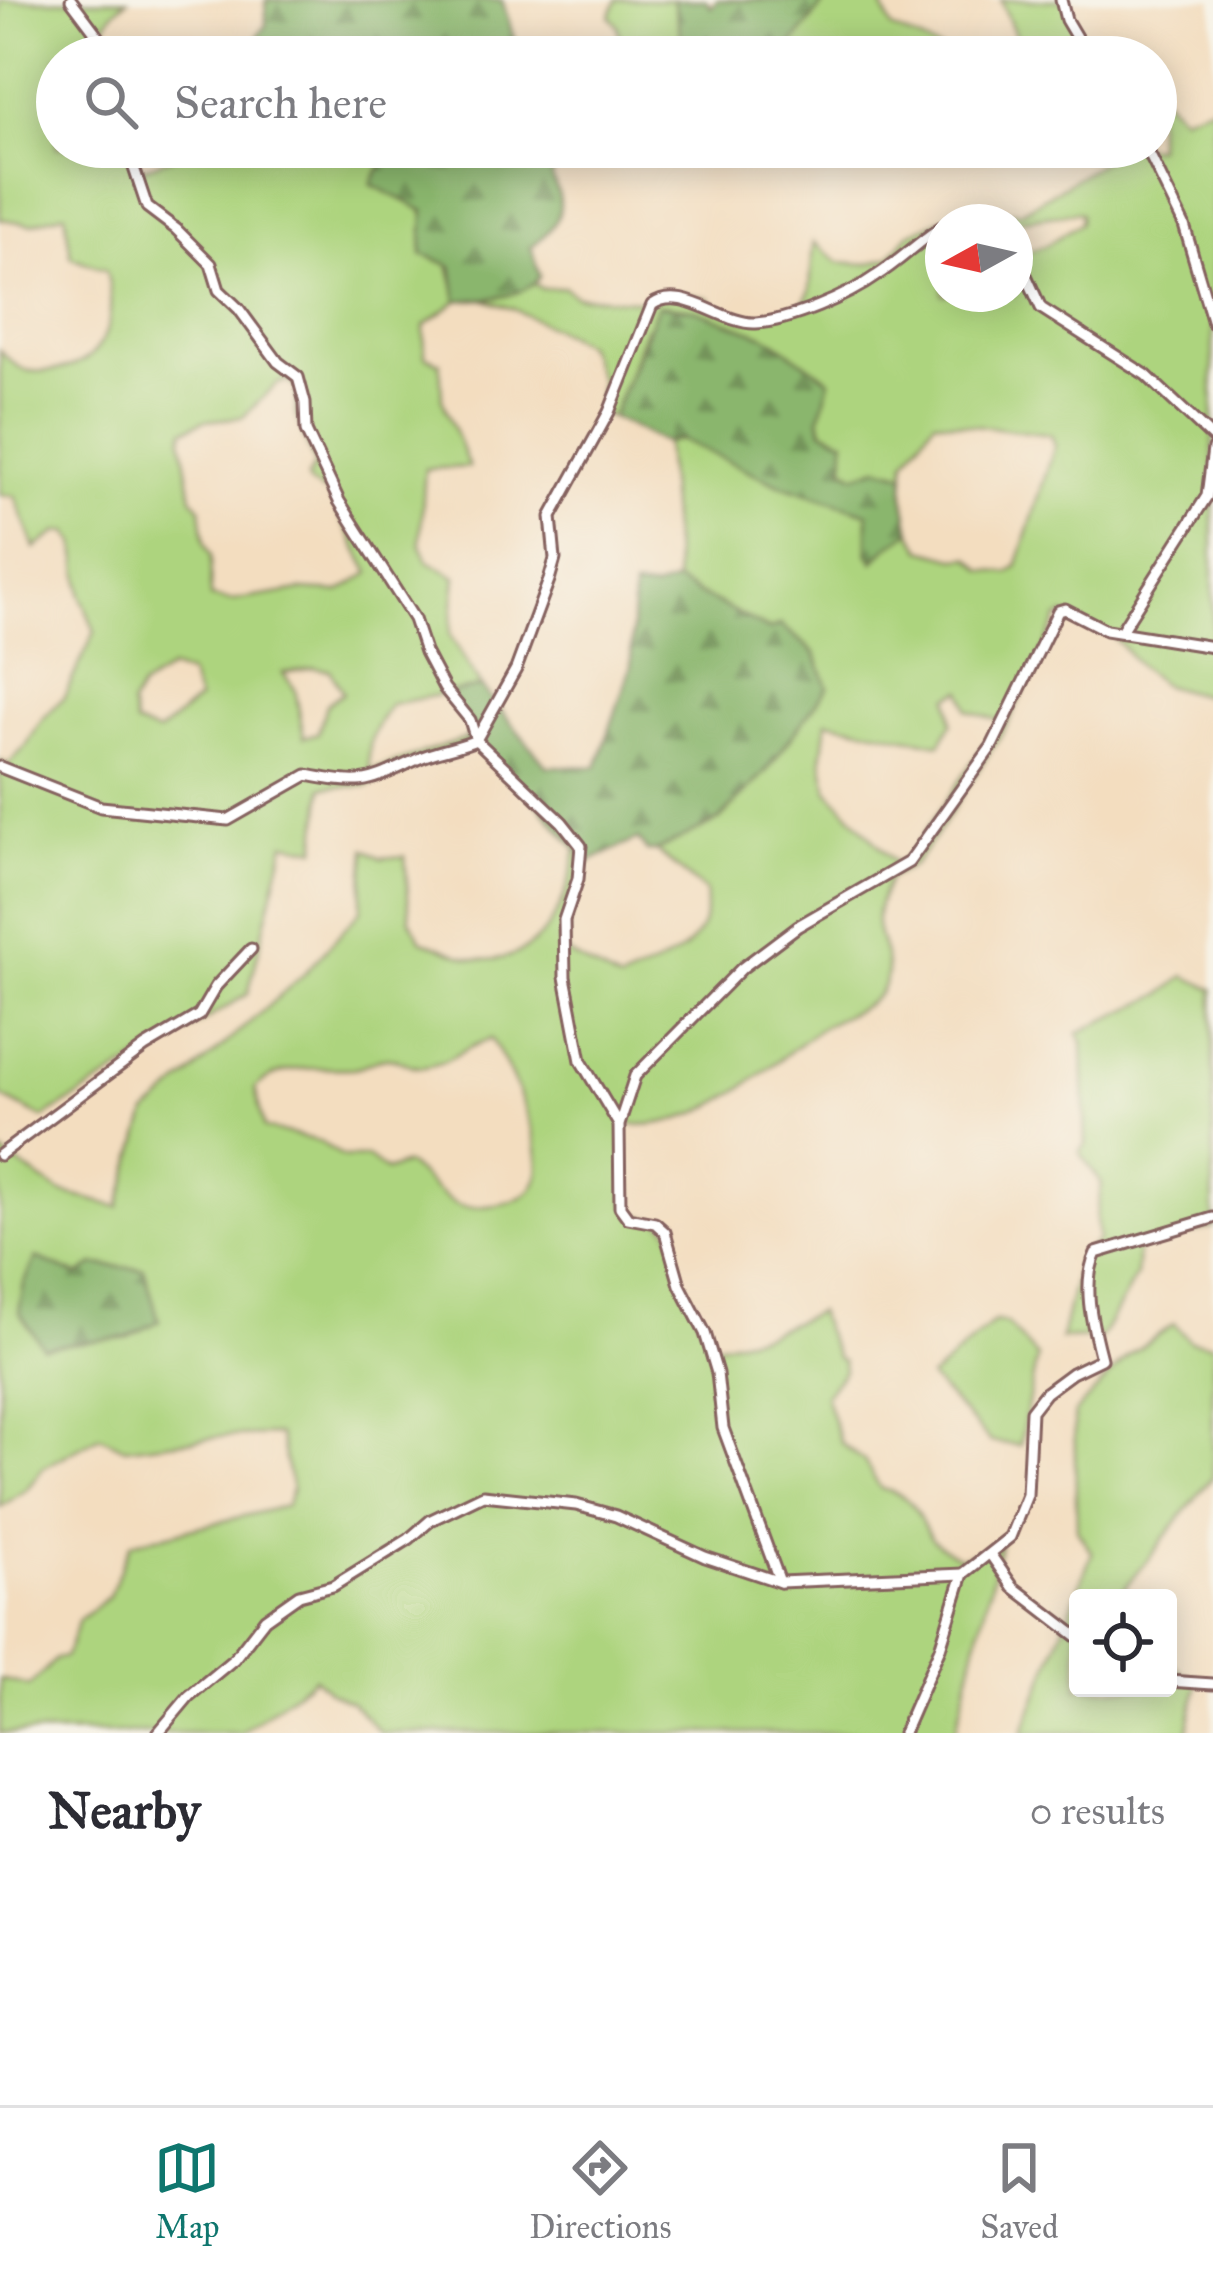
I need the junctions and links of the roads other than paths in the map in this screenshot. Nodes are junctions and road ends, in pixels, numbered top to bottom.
1 (71, 0) edge
2 (1061, 0) edge
3 (98, 36) edge
4 (1076, 36) edge
5 (134, 168) edge
6 (1156, 168) edge
7 (925, 237) edge
8 (1033, 290) edge
9 (1213, 322) edge
10 (1213, 438) edge
11 (1213, 449) edge
12 (1121, 631) junction
13 (1213, 647) edge
14 (476, 740) junction
15 (0, 767) edge
16 (250, 949) dead end
17 (619, 1125) junction
18 (0, 1155) edge
19 (1213, 1218) edge
20 (990, 1554) junction
21 (963, 1574) junction
22 (780, 1582) junction
23 (1069, 1629) edge
24 (1177, 1682) edge
25 (1213, 1684) edge
26 (158, 1733) edge
27 (903, 1733) edge

1 - 3 street
2 - 4 street
5 - 14 street
6 - 9 street
7 - 14 street
8 - 10 street
11 - 12 street
12 - 13 street
12 - 17 street
14 - 15 street
14 - 17 street
16 - 18 street
17 - 22 street
19 - 20 street
20 - 21 street
20 - 23 street
21 - 22 street
21 - 27 street
22 - 26 street
24 - 25 street

